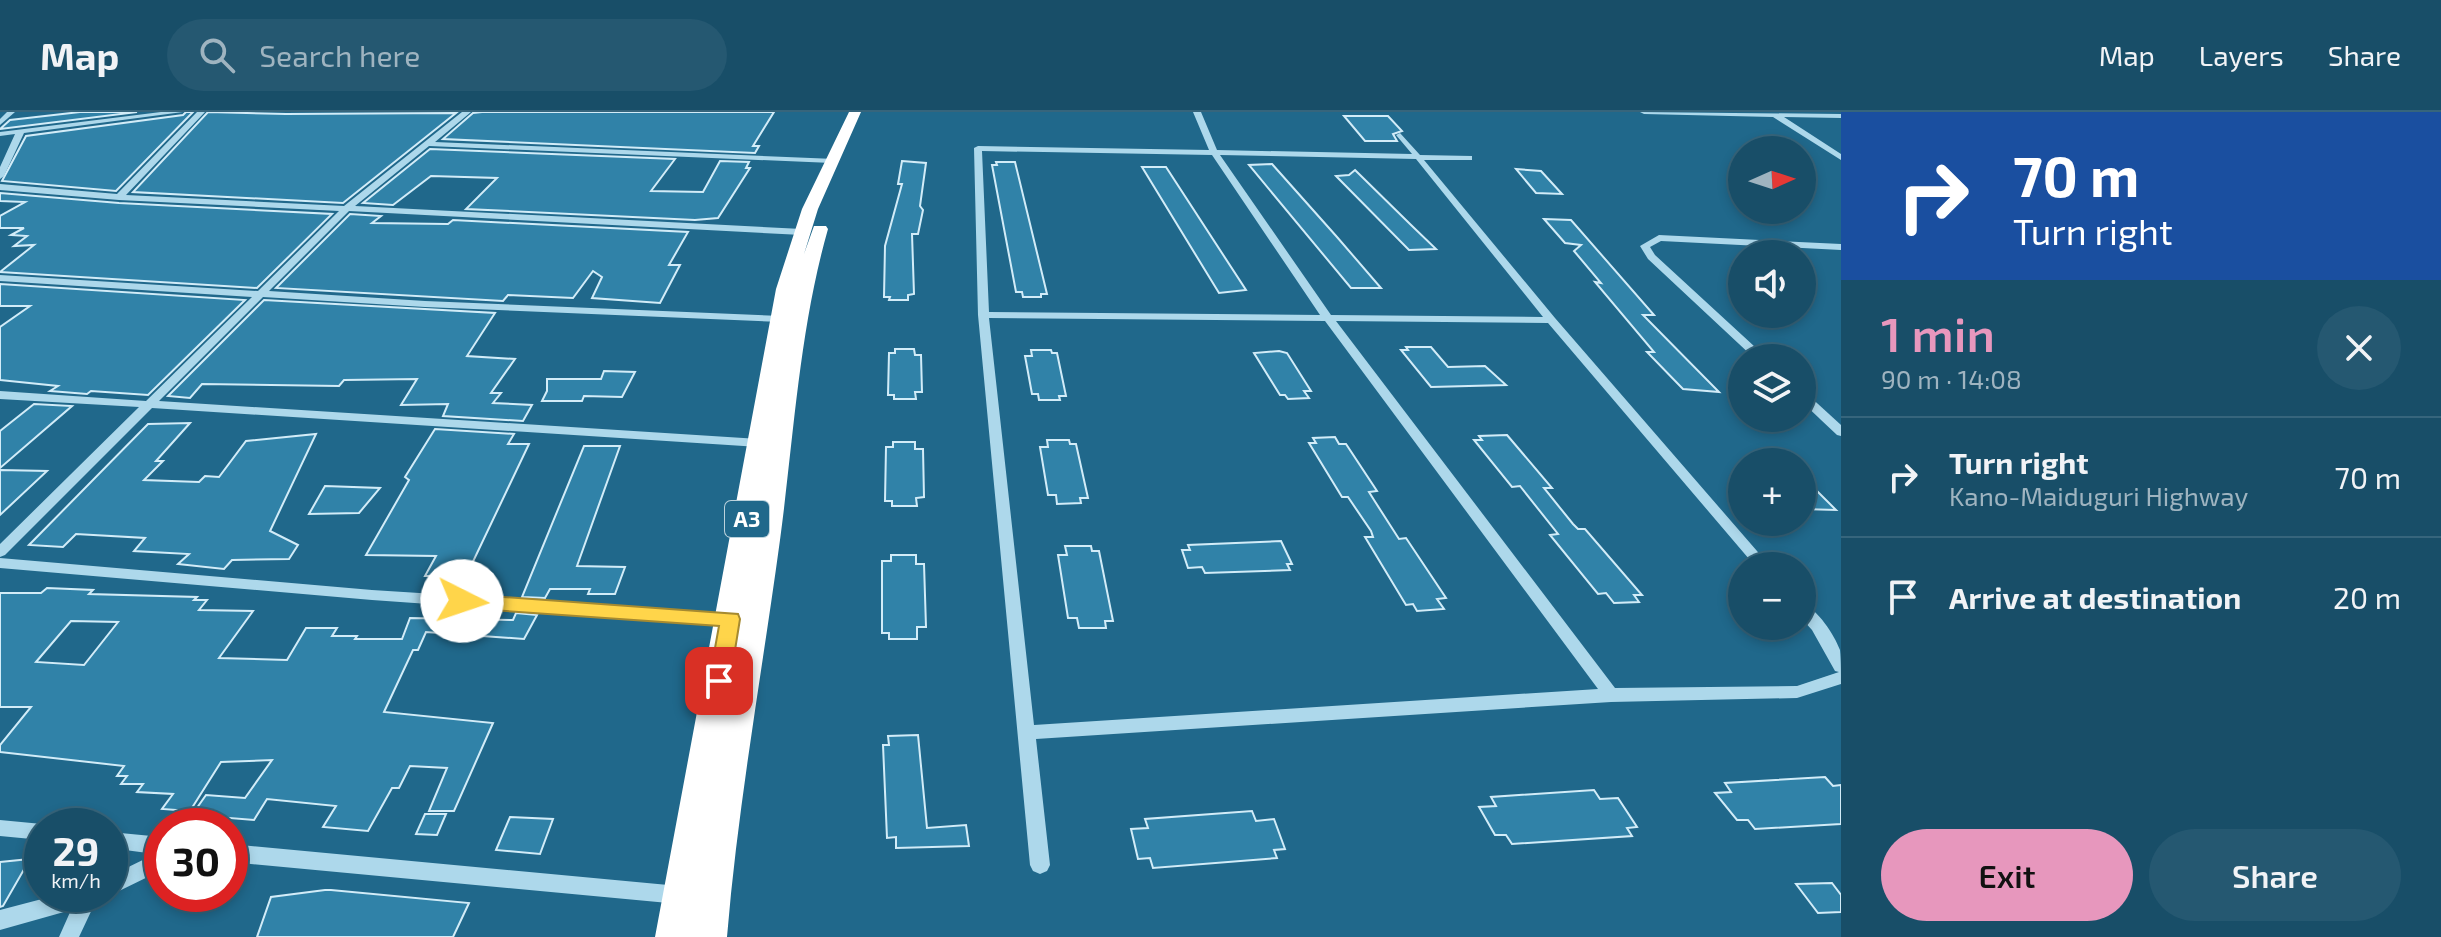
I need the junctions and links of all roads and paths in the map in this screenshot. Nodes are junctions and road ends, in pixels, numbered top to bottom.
1 (11, 112) edge
2 (179, 112) edge
3 (201, 112) edge
4 (467, 112) edge
5 (855, 112) edge
6 (868, 112) edge
7 (1197, 112) edge
8 (1644, 112) edge
9 (1773, 114) edge
10 (1841, 116) edge
11 (0, 123) edge
12 (21, 131) junction
13 (0, 134) edge
14 (1400, 135) dead end
15 (428, 144) junction
16 (1214, 152) junction
17 (1416, 157) junction
18 (1469, 158) dead end
19 (1841, 158) edge
20 (832, 161) junction
21 (0, 176) edge
22 (0, 187) edge
23 (119, 197) junction
24 (346, 209) junction
25 (802, 232) junction
26 (1841, 247) edge
27 (0, 278) edge
28 (259, 293) junction
29 (983, 315) junction
30 (781, 319) junction
31 (1551, 320) junction
32 (1330, 321) junction
33 (1746, 344) edge
34 (0, 395) edge
35 (146, 406) junction
36 (1816, 409) edge
37 (1841, 432) edge
38 (759, 443) junction
39 (0, 552) edge
40 (1751, 552) edge
41 (0, 563) edge
42 (730, 619) junction
43 (1816, 624) edge
44 (1841, 667) edge
45 (1841, 678) edge
46 (1611, 695) junction
47 (1026, 733) junction
48 (0, 828) edge
49 (24, 830) edge
50 (248, 855) edge
51 (1040, 865) dead end
52 (680, 895) junction
53 (30, 912) edge
54 (82, 912) edge
55 (0, 920) edge
56 (69, 937) edge
57 (673, 937) edge
58 (709, 937) edge

1 - 11 street
2 - 12 street
3 - 23 street
4 - 15 street
5 - 20 highway, A3
6 - 58 highway, A3
7 - 16 street
8 - 9 street
9 - 10 street
9 - 19 street
12 - 13 street
12 - 21 street
14 - 17 street
15 - 20 street
15 - 24 street
16 - 17 street
16 - 29 street
16 - 32 street
17 - 18 street
17 - 31 street
20 - 25 highway, A3
22 - 23 street
23 - 24 street
24 - 25 street
24 - 28 street
25 - 30 highway, A3
26 - 33 street
27 - 28 street
28 - 30 street
28 - 35 street
29 - 32 street
29 - 47 street
30 - 38 highway, A3
31 - 32 street
31 - 40 street
32 - 46 street
34 - 35 street
35 - 38 street
35 - 39 street
36 - 37 street
38 - 42 highway, A3
41 - 42 street
42 - 52 highway, A3
43 - 44 street
45 - 46 street
46 - 47 street
47 - 51 street
48 - 49 street
50 - 52 street
52 - 57 highway, A3
53 - 55 street
54 - 56 street

